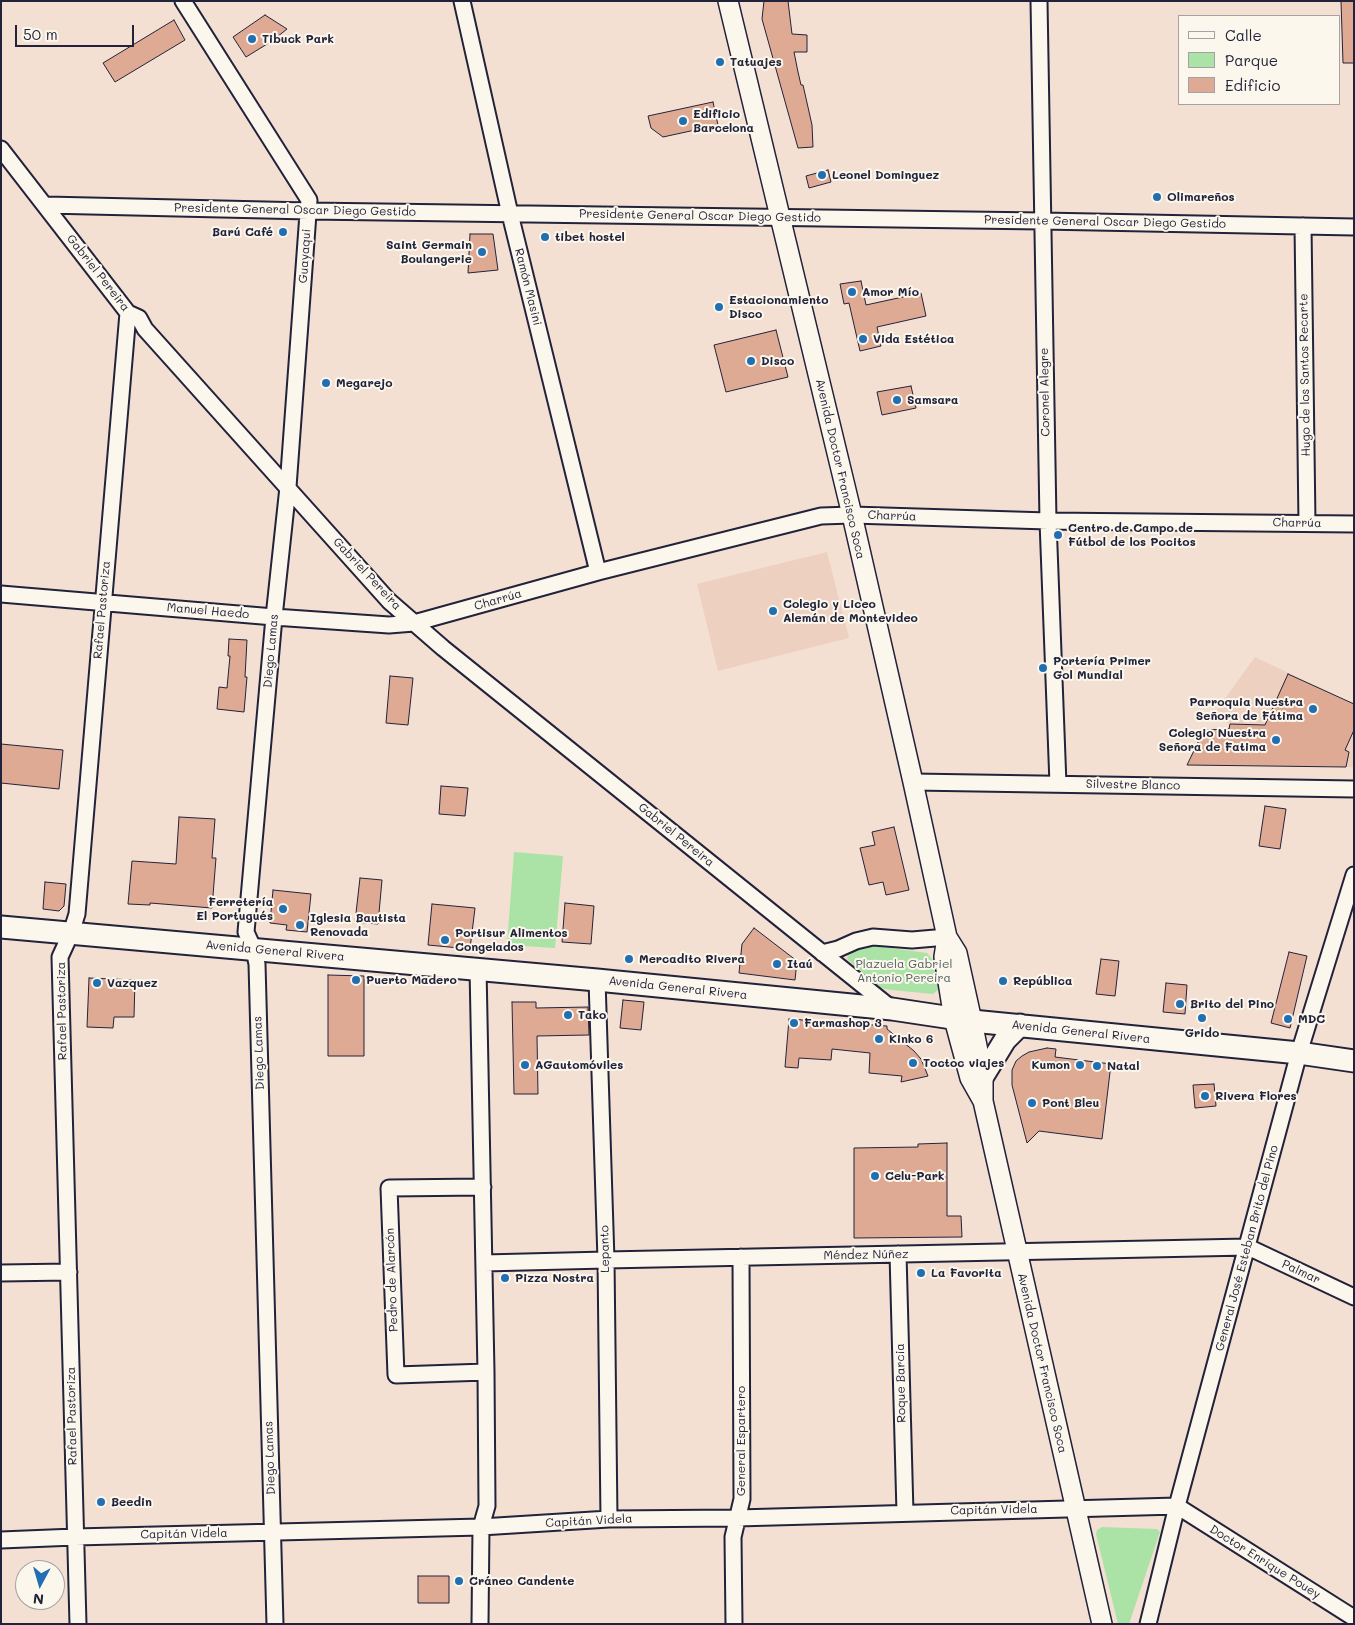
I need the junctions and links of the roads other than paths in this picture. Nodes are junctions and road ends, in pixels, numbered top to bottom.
1 (183, 1) edge
2 (462, 1) edge
3 (728, 1) edge
4 (1038, 1) edge
5 (1, 149) edge
6 (46, 205) junction
7 (309, 211) junction
8 (510, 214) junction
9 (779, 217) junction
10 (1042, 221) junction
11 (1303, 226) junction
12 (1354, 227) edge
13 (128, 314) junction
14 (288, 487) junction
15 (852, 515) junction
16 (1048, 521) junction
17 (1307, 523) junction
18 (1354, 524) edge
19 (598, 572) junction
20 (1, 594) edge
21 (103, 602) junction
22 (274, 617) junction
23 (414, 623) junction
24 (913, 782) junction
25 (1058, 784) junction
26 (1354, 789) edge
27 (1354, 875) edge
28 (1, 927) edge
29 (71, 933) junction
30 (947, 937) junction
31 (254, 950) junction
32 (822, 953) junction
33 (478, 968) junction
34 (597, 980) junction
35 (892, 1009) junction
36 (963, 1020) junction
37 (1020, 1026) junction
38 (1299, 1054) junction
39 (1354, 1061) edge
40 (983, 1076) junction
41 (983, 1101) junction
42 (483, 1187) junction
43 (1248, 1248) junction
44 (1017, 1253) junction
45 (898, 1254) junction
46 (741, 1257) junction
47 (606, 1260) junction
48 (484, 1264) junction
49 (1, 1272) edge
50 (69, 1272) junction
51 (1354, 1297) edge
52 (486, 1372) junction
53 (1177, 1506) junction
54 (1074, 1508) junction
55 (905, 1512) junction
56 (737, 1518) junction
57 (609, 1519) junction
58 (481, 1527) junction
59 (272, 1532) junction
60 (75, 1537) junction
61 (1, 1540) edge
62 (1354, 1618) edge
63 (78, 1624) edge
64 (275, 1624) edge
65 (480, 1624) edge
66 (734, 1624) edge
67 (1102, 1624) edge
68 (1148, 1624) edge

1 - 7 street, Guayaqui
2 - 8 street, Ramón Masini
3 - 9 street, Avenida Doctor Francisco Soca
4 - 10 street, Coronel Alegre
5 - 6 street, Gabriel Pereira
6 - 7 street, Presidente General Oscar Diego Gestido
6 - 13 street, Gabriel Pereira
7 - 8 street, Presidente General Oscar Diego Gestido
7 - 14 street, Guayaqui
8 - 9 street, Presidente General Oscar Diego Gestido
8 - 19 street, Ramón Masini
9 - 10 street, Presidente General Oscar Diego Gestido
9 - 15 street, Avenida Doctor Francisco Soca
10 - 11 street, Presidente General Oscar Diego Gestido
10 - 16 street, Coronel Alegre
11 - 12 street, Presidente General Oscar Diego Gestido
11 - 17 street, Hugo de los Santos Recarte
13 - 14 street, Gabriel Pereira
13 - 21 street, Rafael Pastoriza
14 - 22 street, Diego Lamas
14 - 23 street, Gabriel Pereira
15 - 16 street, Charrúa
15 - 19 street, Charrúa
15 - 24 street, Avenida Doctor Francisco Soca
16 - 17 street, Charrúa
16 - 25 street, Coronel Alegre
17 - 18 street, Charrúa
19 - 23 street, Charrúa
20 - 21 street, Manuel Haedo
21 - 22 street, Manuel Haedo
21 - 29 street, Rafael Pastoriza
22 - 23 street, Manuel Haedo
22 - 31 street, Diego Lamas
23 - 32 street, Gabriel Pereira
24 - 25 street, Silvestre Blanco
24 - 30 street, Avenida Doctor Francisco Soca
25 - 26 street, Silvestre Blanco
27 - 38 street, General José Esteban Brito del Pino
28 - 29 main road, Avenida General Rivera
29 - 31 main road, Avenida General Rivera
29 - 50 street, Rafael Pastoriza
30 - 32 street
30 - 36 street, Avenida Doctor Francisco Soca
31 - 33 main road, Avenida General Rivera
31 - 59 street, Diego Lamas
32 - 35 street, Gabriel Pereira
33 - 34 main road, Avenida General Rivera
33 - 42 street
34 - 35 main road, Avenida General Rivera
34 - 47 street, Lepanto
35 - 36 main road, Avenida General Rivera
36 - 37 main road, Avenida General Rivera
36 - 40 street, Avenida Doctor Francisco Soca
36 - 41 street, Avenida Doctor Francisco Soca
37 - 38 main road, Avenida General Rivera
37 - 40 main road
38 - 39 main road, Avenida General Rivera
38 - 43 street, General José Esteban Brito del Pino
40 - 41 street, Avenida Doctor Francisco Soca
41 - 44 street, Avenida Doctor Francisco Soca
42 - 48 street
42 - 52 street, Pedro de Alarcón
43 - 44 street, Méndez Núñez
43 - 51 street, Palmar
43 - 53 street, General José Esteban Brito del Pino
44 - 45 street, Méndez Núñez
44 - 54 street, Avenida Doctor Francisco Soca
45 - 46 street, Méndez Núñez
45 - 55 street, Roque Barcia
46 - 47 street, Méndez Núñez
46 - 56 street, General Espartero
47 - 48 street, Méndez Núñez
47 - 57 street, Lepanto
48 - 52 street
49 - 50 street
50 - 60 street, Rafael Pastoriza
52 - 58 street
53 - 54 street, Capitán Videla
53 - 62 street, Doctor Enrique Pouey
53 - 68 street, General José Esteban Brito del Pino
54 - 55 street, Capitán Videla
54 - 67 street, Avenida Doctor Francisco Soca
55 - 56 street, Capitán Videla
56 - 57 street, Capitán Videla
56 - 66 street, General Espartero
57 - 58 street, Capitán Videla
58 - 59 street, Capitán Videla
58 - 65 street
59 - 60 street, Capitán Videla
59 - 64 street, Diego Lamas
60 - 61 street, Capitán Videla
60 - 63 street, Rafael Pastoriza

